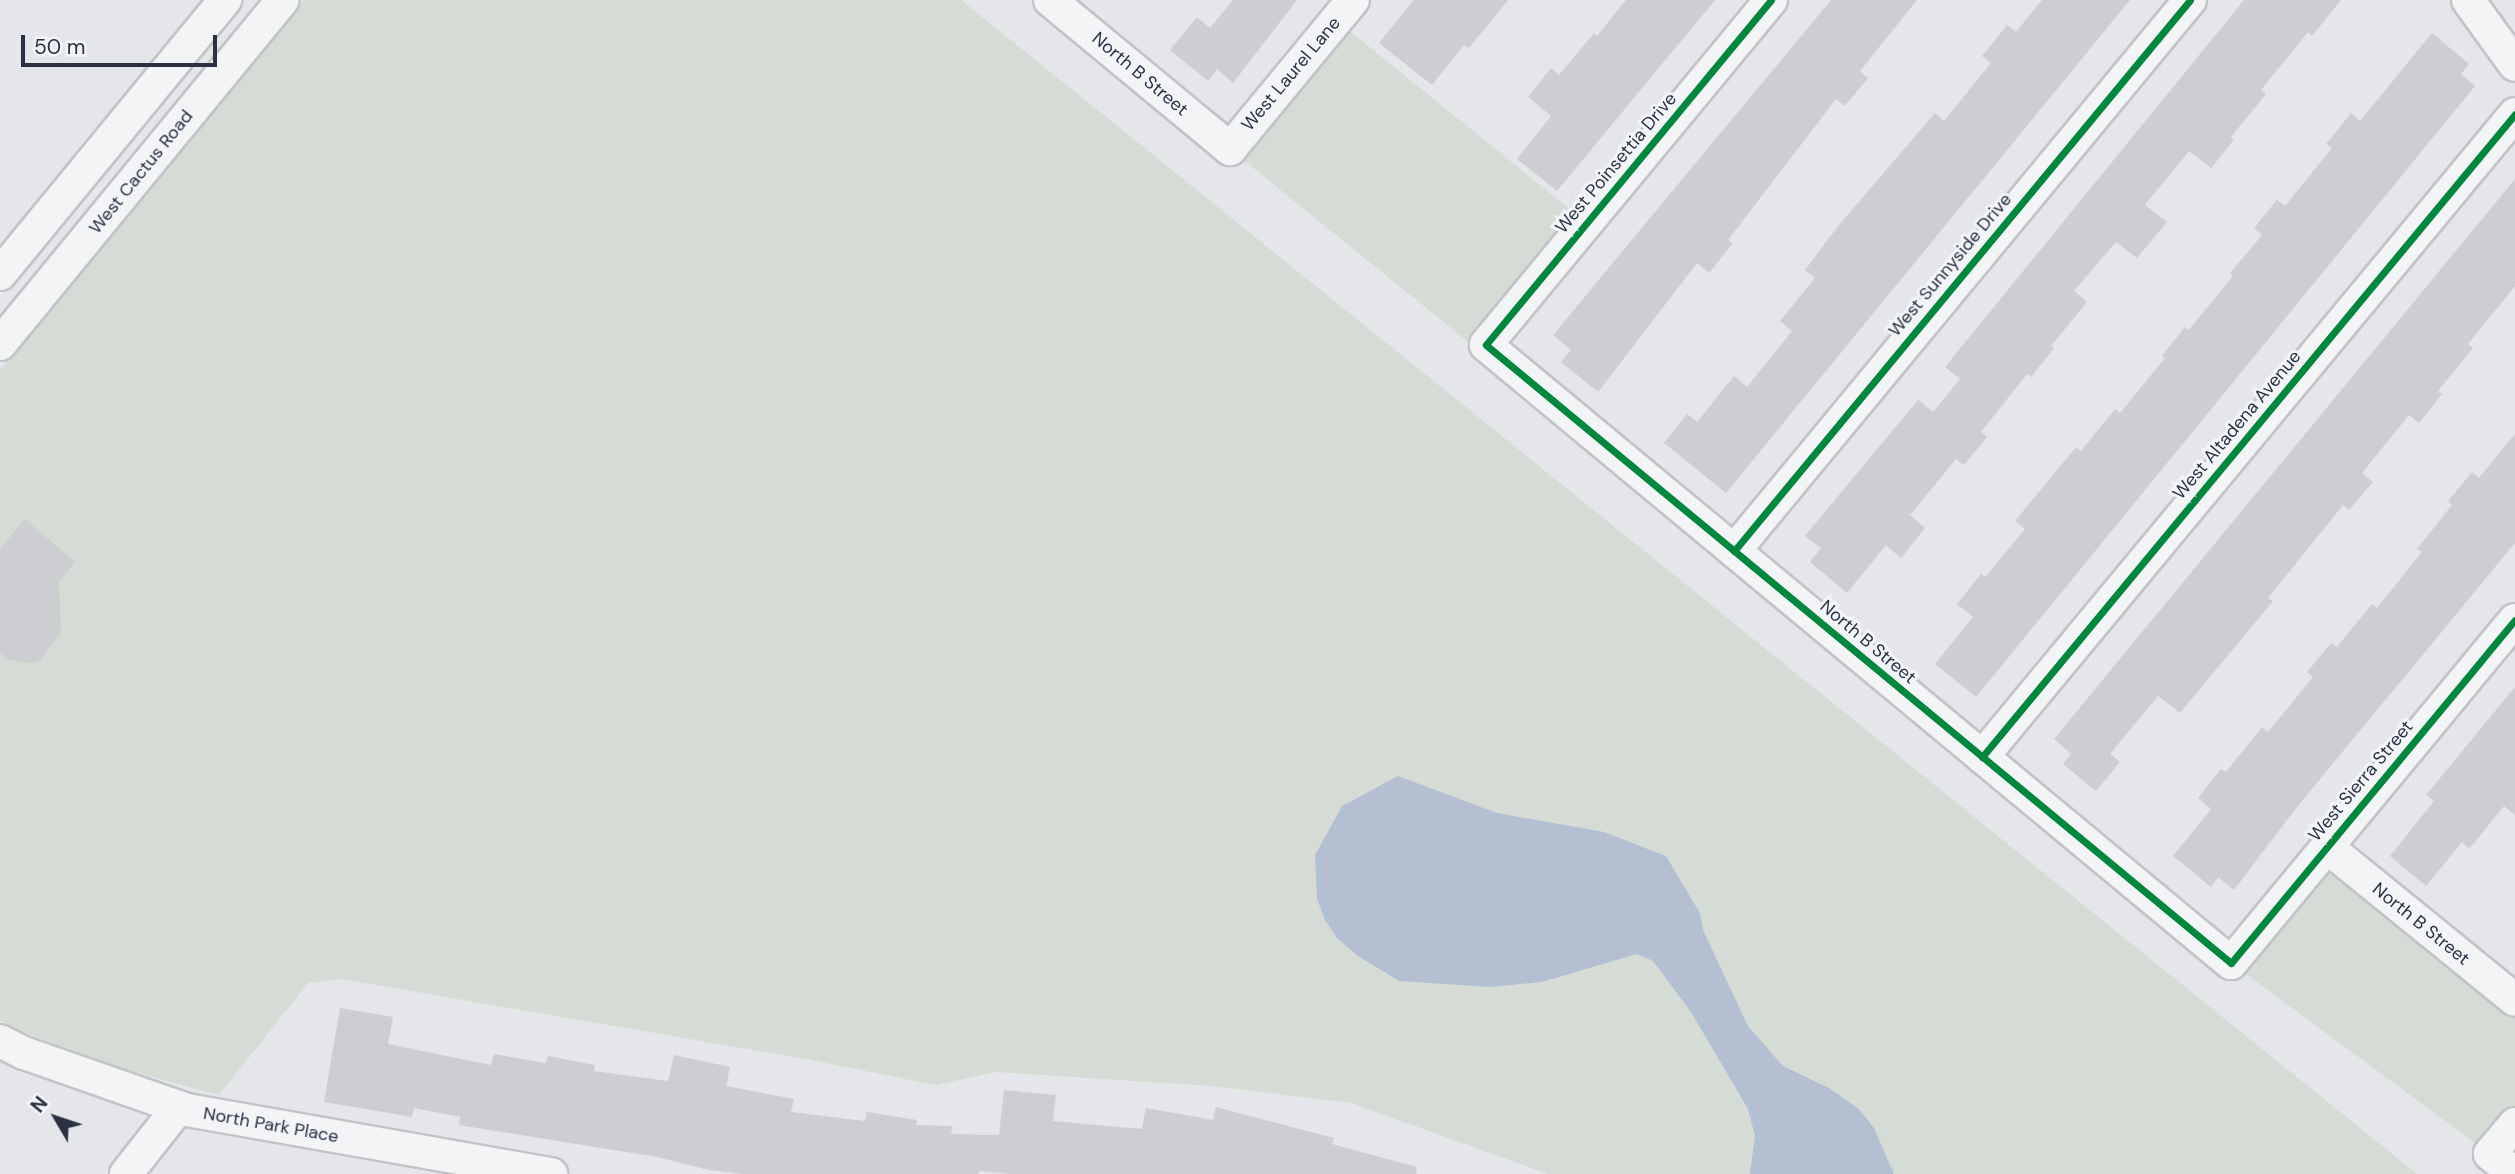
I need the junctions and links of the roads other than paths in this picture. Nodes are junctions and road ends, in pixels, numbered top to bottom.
1 (225, 0) edge
2 (283, 0) edge
3 (1050, 0) edge
4 (1353, 0) edge
5 (1772, 0) edge
6 (2190, 0) edge
7 (2468, 0) edge
8 (2515, 65) edge
9 (2515, 114) edge
10 (1230, 149) joint
11 (0, 274) edge
12 (0, 344) edge
13 (1486, 345) joint
14 (1734, 551) junction
15 (2515, 620) edge
16 (1983, 757) junction
17 (2327, 847) junction
18 (2231, 963) joint
19 (2515, 1000) edge
20 (0, 1041) edge
21 (179, 1107) junction
22 (2515, 1124) edge
23 (126, 1174) edge
24 (551, 1174) edge
25 (2515, 1174) edge

1 - 11 street
2 - 12 street, West Cactus Road
3 - 10 street, North B Street
4 - 10 street, West Laurel Lane
5 - 13 street, West Poinsettia Drive
6 - 14 street, West Sunnyside Drive
7 - 8 street
9 - 16 street, West Altadena Avenue
13 - 14 street, North B Street
14 - 16 street, North B Street
15 - 17 street, West Sierra Street
16 - 18 street, North B Street
17 - 18 street, West Sierra Street
17 - 19 street, North B Street
20 - 21 street, North Park Place
21 - 23 street
21 - 24 street, North Park Place
22 - 25 street

